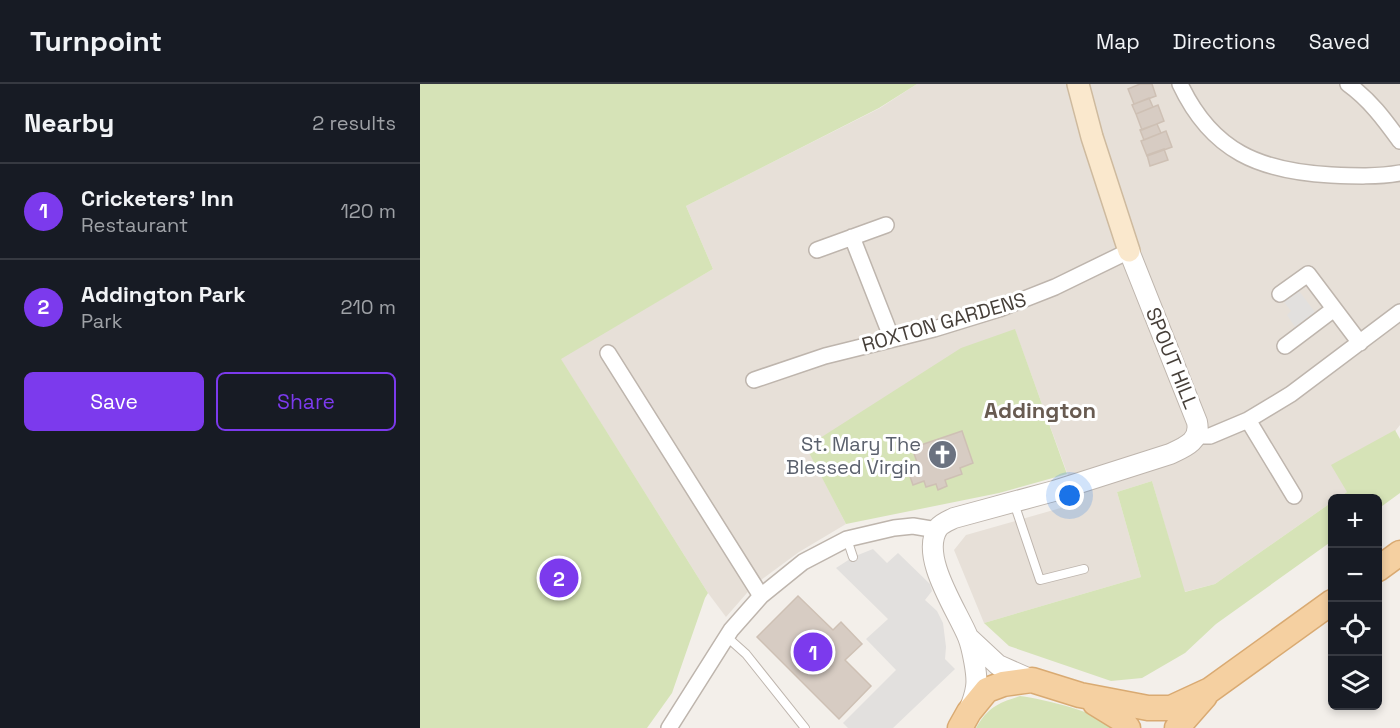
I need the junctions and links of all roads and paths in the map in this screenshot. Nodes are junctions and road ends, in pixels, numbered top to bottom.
1 (1078, 84) edge
2 (1180, 84) edge
3 (1348, 84) edge
4 (1400, 141) edge
5 (1400, 173) edge
6 (886, 225) dead end
7 (852, 237) junction
8 (817, 250) dead end
9 (1129, 251) junction
10 (1280, 294) dead end
11 (1334, 309) junction
12 (1400, 312) edge
13 (892, 339) junction
14 (1360, 343) junction
15 (1285, 346) dead end
16 (608, 353) dead end
17 (754, 380) dead end
18 (1248, 420) junction
19 (1197, 436) junction
20 (1294, 496) dead end
21 (1013, 501) junction
22 (937, 530) junction
23 (847, 538) junction
24 (1400, 553) edge
25 (853, 557) dead end
26 (1382, 566) edge
27 (1084, 569) dead end
28 (761, 596) junction
29 (1328, 605) edge
30 (727, 637) junction
31 (969, 639) junction
32 (1032, 680) junction
33 (1210, 690) junction
34 (1080, 694) junction
35 (964, 720) edge
36 (669, 728) edge
37 (805, 728) edge
38 (1128, 728) edge
39 (1177, 728) edge

1 - 9 main road
2 - 5 street
3 - 4 street
6 - 7 street
7 - 8 street
7 - 13 street
9 - 13 street, ROXTON GARDENS
9 - 19 street, SPOUT HILL
10 - 11 street
11 - 14 street
11 - 15 street
12 - 14 street
13 - 17 street, ROXTON GARDENS
14 - 18 street
16 - 28 street
18 - 19 street
18 - 20 street
19 - 21 street, SPOUT HILL
21 - 22 street, SPOUT HILL
21 - 27 lane
22 - 23 street
22 - 31 street
23 - 25 lane
23 - 28 street
24 - 26 main road
28 - 30 street
29 - 33 main road
30 - 36 street
30 - 37 lane
31 - 32 street
31 - 35 street
32 - 34 main road
32 - 35 main road
33 - 34 main road
33 - 39 main road
34 - 38 main road

